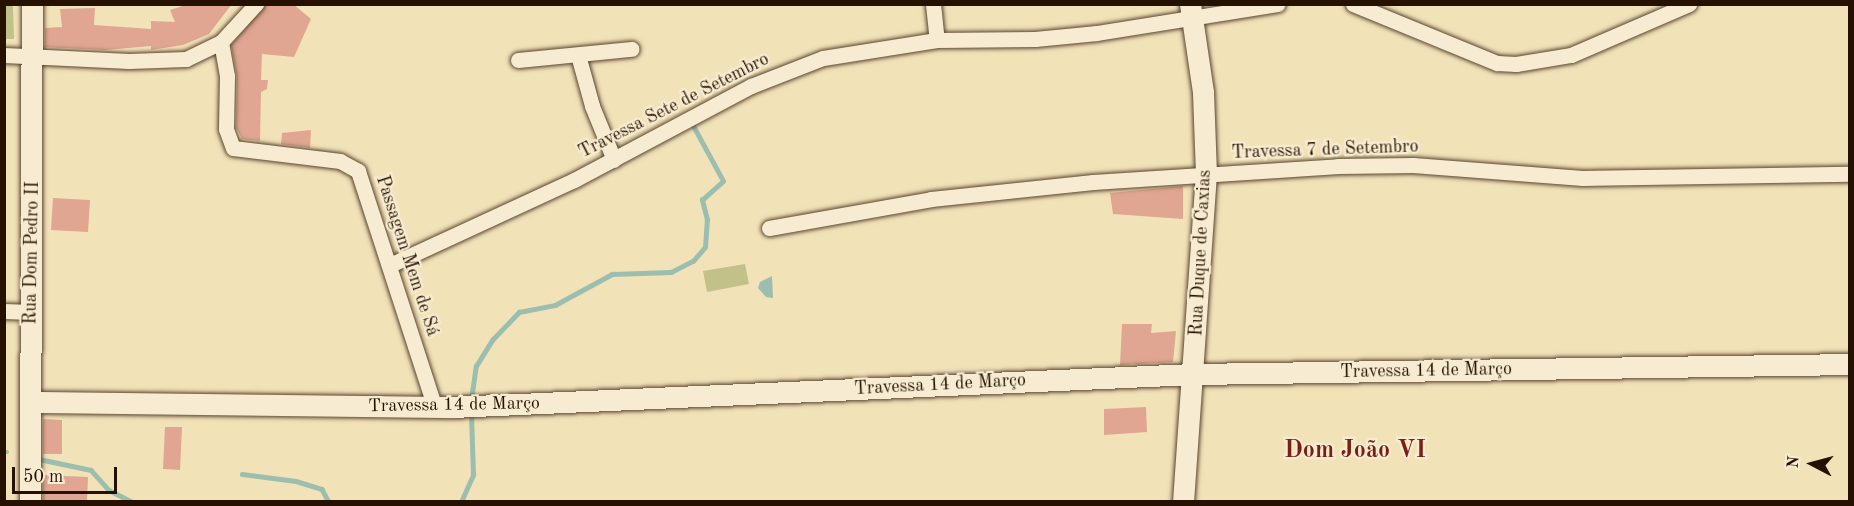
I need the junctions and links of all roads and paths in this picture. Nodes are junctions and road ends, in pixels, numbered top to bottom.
1 (32, 4) edge
2 (256, 4) edge
3 (933, 4) edge
4 (1278, 4) edge
5 (1353, 4) edge
6 (1689, 4) edge
7 (1191, 10) edge
8 (937, 40) junction
9 (221, 42) junction
10 (632, 49) dead end
11 (4, 55) edge
12 (578, 55) junction
13 (33, 56) junction
14 (518, 60) dead end
15 (614, 160) junction
16 (1206, 174) junction
17 (1850, 174) edge
18 (770, 228) dead end
19 (390, 265) junction
20 (4, 311) edge
21 (31, 312) junction
22 (1850, 364) edge
23 (1194, 374) junction
24 (31, 402) junction
25 (435, 408) junction
26 (30, 501) edge
27 (1183, 501) edge

1 - 13 street, Rua Dom Pedro II
2 - 9 street
3 - 8 street
4 - 7 street, Travessa Sete de Setembro
5 - 6 street
7 - 8 street, Travessa Sete de Setembro
7 - 16 street, Rua Duque de Caxias
8 - 15 street, Travessa Sete de Setembro
9 - 13 street
9 - 19 street, Passagem Mem de Sá
10 - 12 street
11 - 13 street
12 - 14 street
12 - 15 street
13 - 21 street, Rua Dom Pedro II
15 - 19 street, Travessa Sete de Setembro
16 - 17 street, Travessa 7 de Setembro
16 - 18 street, Travessa 7 de Setembro
16 - 23 street, Rua Duque de Caxias
19 - 25 street, Passagem Mem de Sá
20 - 21 street
21 - 24 street, Rua Dom Pedro II
22 - 23 street, Travessa 14 de Março
23 - 25 street, Travessa 14 de Março
23 - 27 street, Rua Duque de Caxias
24 - 25 street, Travessa 14 de Março
24 - 26 street, Rua Dom Pedro II

